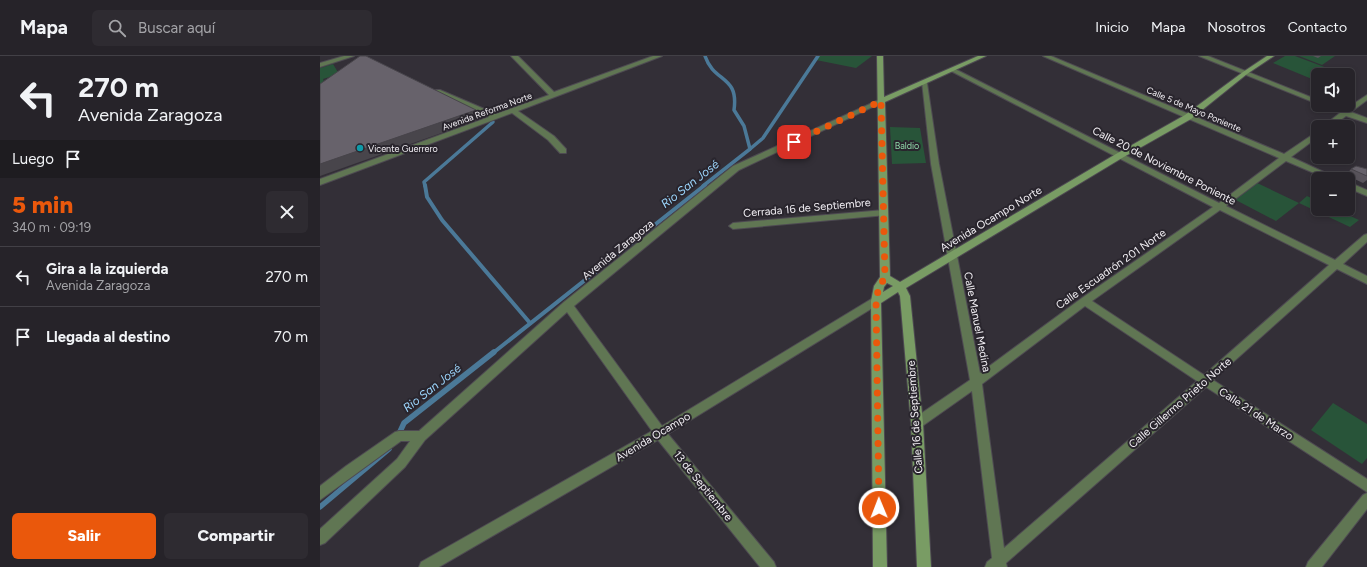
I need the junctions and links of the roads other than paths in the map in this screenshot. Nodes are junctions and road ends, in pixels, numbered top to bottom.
1 (351, 56) edge
2 (514, 56) edge
3 (659, 56) edge
4 (880, 56) edge
5 (983, 56) edge
6 (1046, 56) edge
7 (1202, 56) edge
8 (1271, 56) edge
9 (320, 65) edge
10 (953, 70) junction
11 (1245, 73) junction
12 (924, 83) junction
13 (431, 88) edge
14 (554, 96) junction
15 (1367, 97) edge
16 (1311, 99) edge
17 (881, 101) junction
18 (514, 111) junction
19 (1344, 113) junction
20 (1188, 117) junction
21 (496, 118) junction
22 (1335, 120) edge
23 (1367, 121) edge
24 (1311, 137) edge
25 (563, 151) dead end
26 (1119, 156) junction
27 (1284, 157) junction
28 (1319, 172) edge
29 (320, 182) edge
30 (1355, 187) edge
31 (1367, 192) edge
32 (1219, 207) junction
33 (884, 212) junction
34 (733, 226) dead end
35 (1367, 237) edge
36 (952, 256) junction
37 (1335, 264) junction
38 (885, 278) junction
39 (1367, 280) edge
40 (901, 287) junction
41 (876, 301) junction
42 (1085, 301) junction
43 (568, 306) junction
44 (976, 382) junction
45 (1206, 382) junction
46 (917, 424) junction
47 (660, 434) junction
48 (420, 436) junction
49 (1367, 486) edge
50 (320, 494) edge
51 (1367, 499) edge
52 (320, 538) edge
53 (997, 565) edge
54 (426, 567) edge
55 (769, 567) edge
56 (880, 567) edge
57 (924, 567) edge
58 (1313, 567) edge

1 - 9 street
2 - 14 street
3 - 14 street, Avenida Reforma Norte
4 - 17 main road
5 - 10 main road, Avenida Zaragoza
6 - 20 street, Calle 5 de Mayo Poniente
7 - 11 street
8 - 11 main road
10 - 12 main road, Avenida Zaragoza
10 - 26 street, Calle 20 de Noviembre Poniente
11 - 16 street
11 - 20 main road
12 - 17 main road, Avenida Zaragoza
12 - 36 street, Calle Manuel Medina
13 - 21 street
14 - 18 street, Avenida Reforma Norte
15 - 19 street
17 - 33 main road
17 - 43 street, Avenida Zaragoza
18 - 21 street, Avenida Reforma Norte
18 - 25 street
19 - 22 street
19 - 23 street
20 - 26 main road
20 - 27 street, Calle 5 de Mayo Poniente
21 - 29 street, Avenida Reforma Norte
24 - 27 street, Calle Escuadrón 201 Norte
26 - 32 street, Calle 20 de Noviembre Poniente
26 - 36 main road, Avenida Ocampo Norte
27 - 28 street, Calle 5 de Mayo Poniente
27 - 32 street, Calle Escuadrón 201 Norte
30 - 31 street
32 - 37 street, Calle 20 de Noviembre Poniente
32 - 42 street, Calle Escuadrón 201 Norte
33 - 34 street, Cerrada 16 de Septiembre
33 - 38 main road
35 - 37 street, Calle Gillermo Prieto Norte
36 - 40 main road, Avenida Ocampo Norte
36 - 44 street, Calle Manuel Medina
37 - 39 street, Calle 20 de Noviembre Poniente
37 - 45 street, Calle Gillermo Prieto Norte
38 - 40 main road
38 - 41 main road
40 - 41 main road, Avenida Ocampo Norte
40 - 46 main road, Calle 16 de Septiembre
41 - 47 street, Avenida Ocampo
41 - 56 main road
42 - 44 street, Calle Escuadrón 201 Norte
42 - 45 street, Calle 21 de Marzo
43 - 47 street, 13 de Septiembre
43 - 48 street, Avenida Zaragoza
44 - 46 street, Calle Escuadrón 201 Norte
44 - 53 street, Calle Manuel Medina
45 - 49 street, Calle 21 de Marzo
45 - 53 street, Calle Gillermo Prieto Norte
46 - 57 main road, Calle 16 de Septiembre
47 - 54 street, Avenida Ocampo
47 - 55 street, 13 de Septiembre
48 - 50 street
48 - 52 street, Avenida Zaragoza
51 - 58 street

